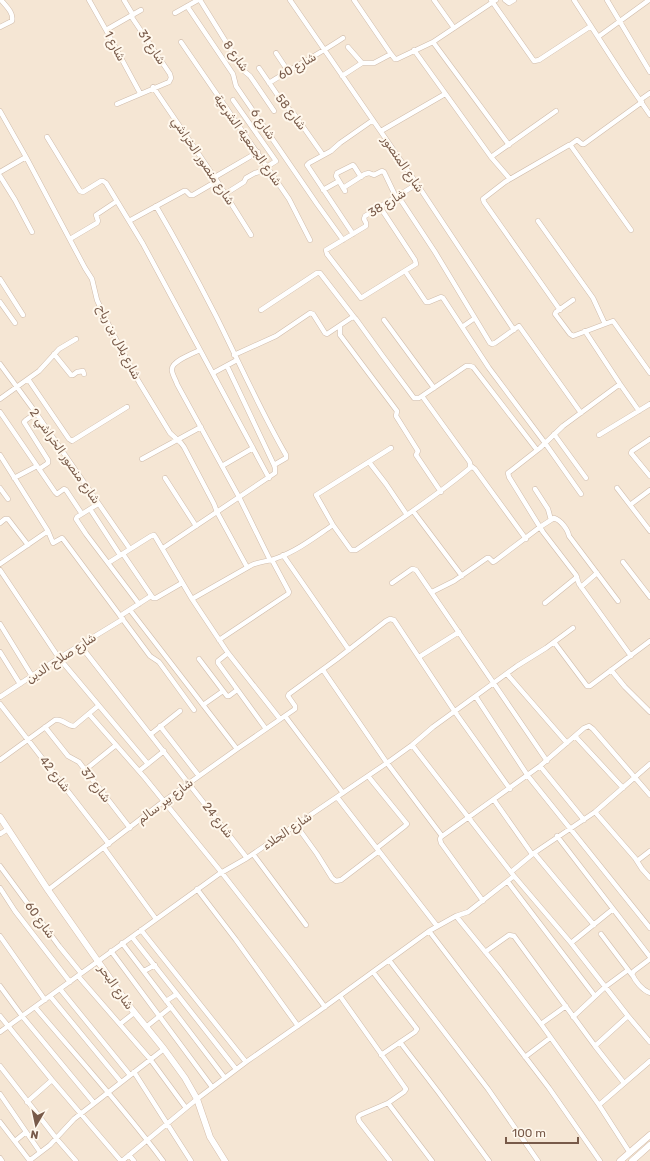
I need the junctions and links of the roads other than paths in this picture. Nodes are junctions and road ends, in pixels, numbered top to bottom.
1 (1, 0) edge
2 (89, 0) edge
3 (124, 0) edge
4 (199, 0) edge
5 (290, 0) edge
6 (354, 0) edge
7 (434, 0) edge
8 (505, 0) edge
9 (514, 0) edge
10 (574, 0) edge
11 (607, 0) edge
12 (649, 0) edge
13 (493, 1) edge
14 (187, 6) junction
15 (142, 10) dead end
16 (175, 14) dead end
17 (132, 15) junction
18 (620, 21) junction
19 (591, 26) junction
20 (0, 28) edge
21 (454, 28) junction
22 (106, 30) junction
23 (598, 37) junction
24 (343, 38) dead end
25 (181, 42) dead end
26 (433, 42) junction
27 (348, 47) dead end
28 (324, 50) junction
29 (414, 50) junction
30 (276, 53) dead end
31 (391, 54) junction
32 (362, 63) junction
33 (260, 68) dead end
34 (288, 71) junction
35 (650, 72) edge
36 (342, 76) junction
37 (269, 83) junction
38 (153, 87) junction
39 (140, 93) junction
40 (650, 93) edge
41 (445, 94) junction
42 (233, 100) dead end
43 (641, 101) junction
44 (117, 104) dead end
45 (0, 111) edge
46 (556, 111) dead end
47 (274, 112) dead end
48 (650, 115) edge
49 (373, 120) junction
50 (267, 131) junction
51 (381, 131) junction
52 (259, 136) junction
53 (47, 137) dead end
54 (509, 145) junction
55 (570, 145) junction
56 (258, 152) junction
57 (323, 155) junction
58 (26, 157) junction
59 (492, 157) junction
60 (268, 167) junction
61 (0, 172) edge
62 (0, 176) edge
63 (361, 177) junction
64 (216, 179) junction
65 (510, 179) junction
66 (339, 181) junction
67 (417, 184) junction
68 (323, 190) junction
69 (225, 194) junction
70 (397, 196) junction
71 (117, 201) junction
72 (156, 206) junction
73 (380, 207) junction
74 (129, 221) junction
75 (538, 221) dead end
76 (631, 230) dead end
77 (32, 232) dead end
78 (353, 234) junction
79 (251, 236) dead end
80 (70, 239) junction
81 (310, 240) dead end
82 (343, 240) junction
83 (405, 271) junction
84 (0, 279) edge
85 (573, 300) dead end
86 (0, 302) edge
87 (261, 310) dead end
88 (560, 310) junction
89 (24, 315) dead end
90 (354, 317) junction
91 (475, 318) junction
92 (384, 320) dead end
93 (15, 323) dead end
94 (605, 324) junction
95 (340, 326) junction
96 (462, 327) junction
97 (514, 330) junction
98 (585, 331) junction
99 (76, 340) dead end
100 (200, 350) junction
101 (54, 354) junction
102 (236, 358) junction
103 (0, 364) edge
104 (227, 366) junction
105 (213, 373) junction
106 (650, 373) edge
107 (84, 374) dead end
108 (28, 379) junction
109 (620, 384) junction
110 (16, 387) junction
111 (434, 388) junction
112 (422, 396) junction
113 (0, 399) edge
114 (650, 404) edge
115 (127, 407) dead end
116 (639, 411) junction
117 (0, 412) edge
118 (36, 413) junction
119 (581, 413) junction
120 (201, 426) junction
121 (554, 434) junction
122 (599, 435) dead end
123 (176, 439) junction
124 (650, 439) edge
125 (545, 443) junction
126 (253, 448) junction
127 (391, 448) dead end
128 (537, 450) junction
129 (0, 455) edge
130 (142, 459) dead end
131 (370, 462) junction
132 (274, 465) junction
133 (222, 466) junction
134 (471, 466) junction
135 (38, 467) junction
136 (650, 476) edge
137 (14, 478) junction
138 (165, 478) dead end
139 (269, 478) junction
140 (586, 478) dead end
141 (0, 488) edge
142 (617, 488) dead end
143 (535, 489) dead end
144 (650, 490) edge
145 (441, 492) junction
146 (581, 494) dead end
147 (239, 497) junction
148 (8, 499) dead end
149 (98, 504) junction
150 (630, 505) junction
151 (90, 509) junction
152 (414, 511) junction
153 (217, 512) junction
154 (82, 514) junction
155 (407, 515) junction
156 (551, 520) junction
157 (0, 523) edge
158 (333, 525) junction
159 (196, 526) junction
160 (540, 527) junction
161 (48, 531) junction
162 (650, 531) edge
163 (526, 538) junction
164 (28, 545) junction
165 (163, 548) junction
166 (130, 549) junction
167 (121, 554) junction
168 (283, 556) junction
169 (271, 560) junction
170 (623, 562) dead end
171 (108, 563) junction
172 (0, 564) edge
173 (247, 567) junction
174 (0, 570) edge
175 (596, 572) junction
176 (462, 576) junction
177 (577, 577) junction
178 (182, 583) junction
179 (392, 583) dead end
180 (581, 587) junction
181 (432, 592) junction
182 (151, 596) junction
183 (650, 597) edge
184 (192, 599) junction
185 (618, 601) dead end
186 (545, 603) dead end
187 (138, 604) junction
188 (130, 610) junction
189 (122, 618) junction
190 (0, 624) edge
191 (574, 628) dead end
192 (459, 632) junction
193 (220, 640) junction
194 (650, 641) edge
195 (554, 642) junction
196 (80, 645) junction
197 (350, 650) junction
198 (0, 652) edge
199 (228, 653) junction
200 (631, 656) junction
201 (419, 657) junction
202 (59, 658) junction
203 (200, 659) dead end
204 (323, 670) junction
205 (611, 670) junction
206 (507, 674) junction
207 (32, 676) junction
208 (20, 684) junction
209 (494, 684) junction
210 (237, 690) junction
211 (223, 691) junction
212 (476, 697) junction
213 (0, 698) edge
214 (0, 704) edge
215 (203, 705) junction
216 (98, 706) junction
217 (194, 710) dead end
218 (180, 711) dead end
219 (455, 712) junction
220 (650, 712) edge
221 (89, 714) junction
222 (285, 716) junction
223 (280, 719) junction
224 (160, 726) junction
225 (44, 727) junction
226 (266, 729) junction
227 (151, 734) junction
228 (575, 736) junction
229 (27, 739) junction
230 (567, 742) junction
231 (116, 745) junction
232 (412, 745) junction
233 (237, 749) junction
234 (164, 751) junction
235 (0, 760) edge
236 (547, 761) junction
237 (387, 763) junction
238 (148, 764) junction
239 (650, 764) edge
240 (540, 766) junction
241 (85, 770) junction
242 (139, 771) junction
243 (199, 776) junction
244 (368, 776) junction
245 (528, 776) junction
246 (635, 777) junction
247 (189, 783) junction
248 (623, 788) junction
249 (510, 789) junction
250 (344, 793) junction
251 (650, 795) edge
252 (337, 798) junction
253 (494, 800) junction
254 (164, 801) junction
255 (595, 812) junction
256 (0, 817) edge
257 (468, 818) junction
258 (584, 820) junction
259 (296, 825) junction
260 (130, 828) junction
261 (8, 829) junction
262 (570, 829) junction
263 (0, 834) edge
264 (442, 836) junction
265 (557, 836) junction
266 (109, 844) junction
267 (104, 848) junction
268 (378, 850) junction
269 (650, 851) edge
270 (253, 854) junction
271 (533, 854) junction
272 (247, 858) junction
273 (637, 861) junction
274 (0, 866) edge
275 (222, 873) junction
276 (513, 874) junction
277 (650, 878) edge
278 (508, 882) junction
279 (0, 888) edge
280 (197, 889) junction
281 (48, 890) junction
282 (483, 901) junction
283 (613, 909) junction
284 (456, 916) junction
285 (156, 919) junction
286 (306, 925) dead end
287 (594, 925) junction
288 (438, 926) junction
289 (650, 928) edge
290 (141, 930) junction
291 (429, 931) junction
292 (601, 934) dead end
293 (0, 936) edge
294 (132, 937) junction
295 (122, 943) junction
296 (571, 943) junction
297 (112, 951) junction
298 (485, 952) junction
299 (650, 958) edge
300 (389, 960) junction
301 (98, 961) junction
302 (155, 965) junction
303 (628, 970) junction
304 (144, 971) junction
305 (373, 972) junction
306 (79, 975) junction
307 (632, 975) junction
308 (70, 982) junction
309 (0, 986) edge
310 (605, 987) junction
311 (60, 989) junction
312 (650, 993) edge
313 (177, 994) junction
314 (50, 996) junction
315 (340, 996) junction
316 (595, 996) junction
317 (45, 1000) junction
318 (166, 1000) junction
319 (566, 1006) junction
320 (35, 1007) junction
321 (171, 1007) junction
322 (325, 1007) junction
323 (134, 1013) junction
324 (0, 1016) edge
325 (22, 1016) junction
326 (628, 1016) junction
327 (160, 1017) junction
328 (573, 1017) junction
329 (120, 1024) junction
330 (541, 1024) junction
331 (7, 1026) junction
332 (298, 1026) junction
333 (146, 1027) junction
334 (0, 1032) edge
335 (550, 1038) junction
336 (400, 1042) junction
337 (650, 1042) edge
338 (595, 1046) junction
339 (164, 1049) junction
340 (381, 1055) junction
341 (525, 1056) junction
342 (150, 1059) junction
343 (650, 1061) edge
344 (246, 1062) junction
345 (0, 1066) edge
346 (236, 1069) junction
347 (132, 1073) junction
348 (224, 1078) junction
349 (52, 1080) junction
350 (122, 1082) junction
351 (624, 1083) junction
352 (212, 1087) junction
353 (108, 1092) junction
354 (0, 1094) edge
355 (197, 1099) junction
356 (27, 1102) junction
357 (388, 1102) junction
358 (94, 1103) junction
359 (599, 1105) junction
360 (186, 1108) junction
361 (81, 1114) junction
362 (0, 1122) edge
363 (167, 1123) junction
364 (26, 1132) junction
365 (650, 1134) edge
366 (56, 1138) junction
367 (147, 1140) junction
368 (15, 1141) junction
369 (650, 1145) edge
370 (40, 1152) junction
371 (630, 1153) junction
372 (129, 1155) junction
373 (0, 1158) edge
374 (2, 1161) edge
375 (29, 1161) edge
376 (76, 1161) edge
377 (121, 1161) edge
378 (134, 1161) edge
379 (163, 1161) edge
380 (191, 1161) edge
381 (225, 1161) edge
382 (390, 1161) edge
383 (432, 1161) edge
384 (489, 1161) edge
385 (538, 1161) edge
386 (600, 1161) edge
387 (620, 1161) edge
388 (632, 1161) edge

1 - 20 street
2 - 22 street, شارع 1
3 - 17 street, شارع 31
4 - 14 street
4 - 47 street, شارع 8
5 - 28 street, شارع المنصور
6 - 31 street
7 - 21 street
8 - 9 street
10 - 19 street
11 - 18 street
12 - 18 street
13 - 19 street
13 - 21 street
14 - 16 street
14 - 50 street, شارع 6
15 - 17 street
17 - 22 street
17 - 38 street, شارع 31
18 - 23 street
18 - 35 street
19 - 23 street
21 - 26 street
22 - 39 street, شارع 1
23 - 43 street
24 - 28 street, شارع 60
25 - 56 street, شارع الجمعية الشرعية
26 - 29 street
26 - 54 street
27 - 32 street
28 - 34 street, شارع 60
28 - 36 street, شارع المنصور
29 - 31 street
29 - 41 street
30 - 34 street
31 - 32 street
32 - 36 street
33 - 37 street, شارع 58
34 - 37 street, شارع 60
36 - 49 street, شارع المنصور
37 - 57 street, شارع 58
38 - 39 street
38 - 64 street, شارع منصور الخراشي
39 - 44 street
40 - 43 street
41 - 51 street
41 - 59 street
42 - 52 street
43 - 48 street
43 - 55 street
45 - 58 street, شارع بلال بن رباح
46 - 54 street
49 - 51 street, شارع المنصور
49 - 57 street
50 - 52 street
50 - 82 street, شارع 6
51 - 67 street, شارع المنصور
52 - 60 street
53 - 71 street
54 - 59 street
55 - 65 street
55 - 76 street
56 - 60 street, شارع الجمعية الشرعية
56 - 64 street
57 - 68 street
58 - 61 street
58 - 80 street, شارع بلال بن رباح
59 - 65 street
60 - 69 street
60 - 81 street, شارع الجمعية الشرعية
62 - 77 street
63 - 66 street
63 - 66 street
63 - 70 street
64 - 69 street, شارع منصور الخراشي
64 - 72 street
65 - 88 street
66 - 68 street
67 - 70 street, شارع 38
67 - 97 street, شارع المنصور
68 - 78 street
69 - 79 street, شارع منصور الخراشي
70 - 73 street, شارع 38
70 - 91 street
71 - 74 street
71 - 80 street
72 - 74 street
72 - 102 street
73 - 78 street, شارع 38
73 - 83 street
74 - 100 street
75 - 94 street
78 - 82 street, شارع 38
80 - 123 street, شارع بلال بن رباح
82 - 83 street, شارع 38
83 - 96 street
84 - 89 street
85 - 88 street
86 - 93 street
87 - 90 street
88 - 98 street
90 - 95 street
90 - 112 street
91 - 96 street
91 - 97 street
92 - 111 street
94 - 98 street
94 - 106 street
95 - 102 street
95 - 145 street
96 - 125 street
97 - 119 street
98 - 109 street
99 - 101 street
100 - 105 street
100 - 120 street
101 - 107 street
101 - 108 street
102 - 104 street
102 - 132 street
103 - 110 street, شارع منصور الخراشي 2
104 - 105 street
104 - 132 street
105 - 126 street
108 - 110 street
108 - 115 street
109 - 116 street
109 - 119 street
110 - 113 street
110 - 118 street, شارع منصور الخراشي 2
111 - 112 street
111 - 128 street
112 - 134 street
114 - 116 street
116 - 122 street
117 - 135 street
118 - 135 street
118 - 149 street, شارع منصور الخراشي 2
119 - 121 street
120 - 123 street
120 - 133 street
121 - 125 street
121 - 140 street
123 - 130 street
123 - 153 street, شارع بلال بن رباح
124 - 136 street
125 - 128 street
125 - 146 street
126 - 133 street
126 - 139 street
127 - 131 street
128 - 160 street
129 - 137 street
131 - 155 street
131 - 158 street
132 - 139 street
133 - 147 street
134 - 145 street
134 - 163 street
135 - 137 street
135 - 154 street
137 - 161 street
138 - 159 street
139 - 147 street
141 - 148 street
142 - 150 street
143 - 156 street
144 - 150 street
145 - 152 street
147 - 153 street
147 - 169 street
149 - 151 street
149 - 166 street, شارع منصور الخراشي 2
150 - 162 street
151 - 154 street
151 - 167 street
152 - 155 street
152 - 176 street
153 - 159 street
153 - 173 street, شارع بلال بن رباح
154 - 171 street
155 - 158 street
156 - 160 street
156 - 175 street
157 - 164 street
158 - 168 street
159 - 165 street
160 - 163 street
160 - 177 street
161 - 164 street
161 - 189 street
163 - 176 street
164 - 172 street
165 - 166 street
165 - 178 street
166 - 167 street
167 - 171 street
167 - 182 street
168 - 169 street
168 - 197 street
169 - 173 street
169 - 193 street
170 - 183 street
171 - 187 street
173 - 184 street
174 - 202 street
175 - 180 street
175 - 185 street
176 - 181 street
177 - 180 street
177 - 186 street
178 - 182 street, شارع صلاح الدين
178 - 184 street
179 - 181 street
180 - 200 street
181 - 192 street
182 - 187 street, شارع صلاح الدين
184 - 193 street
187 - 188 street, شارع صلاح الدين
188 - 189 street, شارع صلاح الدين
188 - 215 street
189 - 196 street, شارع صلاح الدين
189 - 217 street
190 - 207 street
191 - 195 street, شارع الجلاء
192 - 201 street
192 - 209 street
193 - 199 street
194 - 200 street
195 - 205 street
195 - 206 street, شارع الجلاء
196 - 202 street, شارع صلاح الدين
196 - 227 street, شارع 24
197 - 201 street
197 - 204 street
198 - 208 street
199 - 210 street
199 - 223 street
200 - 205 street
201 - 219 street
202 - 207 street, شارع صلاح الدين
202 - 216 street
203 - 211 street
204 - 222 street
204 - 237 street
205 - 220 street
206 - 209 street, شارع الجلاء
206 - 230 street
207 - 208 street, شارع صلاح الدين
208 - 213 street, شارع صلاح الدين
209 - 212 street, شارع الجلاء
209 - 236 street
210 - 211 street
210 - 226 street
211 - 215 street
212 - 219 street, شارع الجلاء
212 - 245 street
214 - 229 street, شارع 42
215 - 233 street
216 - 221 street
216 - 238 street
218 - 224 street
219 - 232 street, شارع الجلاء
219 - 249 street
221 - 225 street
221 - 231 street
222 - 223 street, شارع بير سالم
222 - 250 street
223 - 226 street, شارع بير سالم
224 - 227 street
224 - 243 street
225 - 229 street
225 - 241 street, شارع 37
226 - 233 street, شارع بير سالم
227 - 234 street, شارع 24
228 - 230 street
228 - 246 street
228 - 248 street
229 - 235 street
229 - 266 street, شارع 42
230 - 236 street
231 - 241 street
231 - 242 street
232 - 237 street, شارع الجلاء
232 - 257 street
233 - 243 street, شارع بير سالم
234 - 238 street
234 - 247 street, شارع 24
236 - 240 street
237 - 244 street, شارع الجلاء
237 - 264 street
238 - 242 street
239 - 246 street
240 - 245 street
240 - 258 street
241 - 260 street, شارع 37
242 - 254 street
243 - 247 street, شارع بير سالم
244 - 250 street, شارع الجلاء
244 - 268 street
245 - 249 street
245 - 262 street
246 - 248 street
246 - 251 street
247 - 254 street, شارع بير سالم
247 - 272 street, شارع 24
248 - 255 street
249 - 253 street
250 - 252 street, شارع الجلاء
252 - 259 street, شارع الجلاء
252 - 268 street
253 - 257 street
253 - 271 street
254 - 260 street, شارع بير سالم
254 - 275 street
255 - 258 street
255 - 273 street
256 - 261 street, شارع البحر
257 - 264 street
257 - 276 street
258 - 262 street
259 - 268 street
259 - 270 street, شارع الجلاء
260 - 266 street, شارع بير سالم
261 - 263 street
261 - 281 street, شارع البحر
262 - 265 street
262 - 289 street
264 - 282 street
265 - 271 street
265 - 283 street
266 - 267 street, شارع بير سالم
267 - 281 street, شارع بير سالم
267 - 285 street
268 - 288 street
269 - 273 street
270 - 272 street, شارع الجلاء
270 - 286 street
271 - 276 street
271 - 287 street
272 - 275 street, شارع الجلاء
273 - 277 street
274 - 306 street, شارع 60
275 - 280 street, شارع الجلاء
275 - 322 street
276 - 278 street
276 - 296 street
278 - 282 street
278 - 316 street
279 - 308 street
280 - 285 street, شارع الجلاء
280 - 332 street
281 - 301 street, شارع البحر
282 - 284 street
283 - 287 street
283 - 299 street
284 - 288 street
284 - 298 street
285 - 290 street, شارع الجلاء
287 - 296 street
288 - 291 street
290 - 294 street, شارع الجلاء
290 - 344 street
291 - 300 street
291 - 341 street
292 - 303 street
293 - 317 street
294 - 295 street, شارع الجلاء
294 - 302 street
295 - 297 street, شارع الجلاء
295 - 304 street
296 - 310 street
297 - 301 street, شارع الجلاء
297 - 327 street
298 - 319 street
298 - 330 street
299 - 307 street
300 - 305 street
300 - 385 street
301 - 306 street, شارع الجلاء
301 - 323 street, شارع البحر
302 - 304 street
302 - 313 street
303 - 307 street
303 - 310 street
304 - 318 street
305 - 315 street
305 - 336 street
306 - 308 street, شارع الجلاء
306 - 329 street, شارع 60
307 - 312 street
308 - 311 street, شارع الجلاء
309 - 325 street
310 - 316 street
310 - 326 street
311 - 314 street, شارع الجلاء
311 - 347 street
313 - 318 street
313 - 346 street
314 - 317 street, شارع الجلاء
314 - 350 street
315 - 322 street
315 - 340 street
316 - 328 street
317 - 320 street, شارع الجلاء
318 - 321 street
319 - 328 street
319 - 330 street
320 - 325 street, شارع الجلاء
320 - 353 street
321 - 327 street
321 - 348 street
322 - 332 street
323 - 329 street
323 - 333 street, شارع البحر
324 - 331 street
325 - 331 street, شارع الجلاء
325 - 358 street
326 - 337 street
326 - 338 street
327 - 333 street
327 - 352 street
328 - 338 street
329 - 342 street, شارع 60
330 - 335 street
331 - 334 street, شارع الجلاء
331 - 349 street
332 - 344 street
333 - 339 street, شارع البحر
335 - 341 street
335 - 359 street
336 - 340 street
336 - 384 street
338 - 351 street
339 - 342 street
339 - 355 street, شارع البحر
340 - 357 street
341 - 386 street
342 - 347 street
342 - 360 street, شارع 60
343 - 351 street
344 - 346 street
345 - 356 street
346 - 348 street
347 - 350 street
347 - 363 street
348 - 352 street
349 - 356 street
349 - 361 street
350 - 353 street
351 - 359 street
352 - 355 street
353 - 358 street
353 - 367 street
354 - 364 street
355 - 360 street
355 - 381 street, شارع البحر
356 - 366 street
357 - 382 street
357 - 383 street
358 - 361 street
359 - 371 street
360 - 363 street
361 - 366 street
361 - 377 street
362 - 368 street
363 - 367 street
363 - 380 street
364 - 368 street
364 - 370 street
365 - 371 street
366 - 370 street
366 - 376 street
367 - 372 street
367 - 379 street
368 - 375 street
369 - 388 street
370 - 375 street
371 - 387 street
372 - 377 street
372 - 378 street
373 - 374 street

